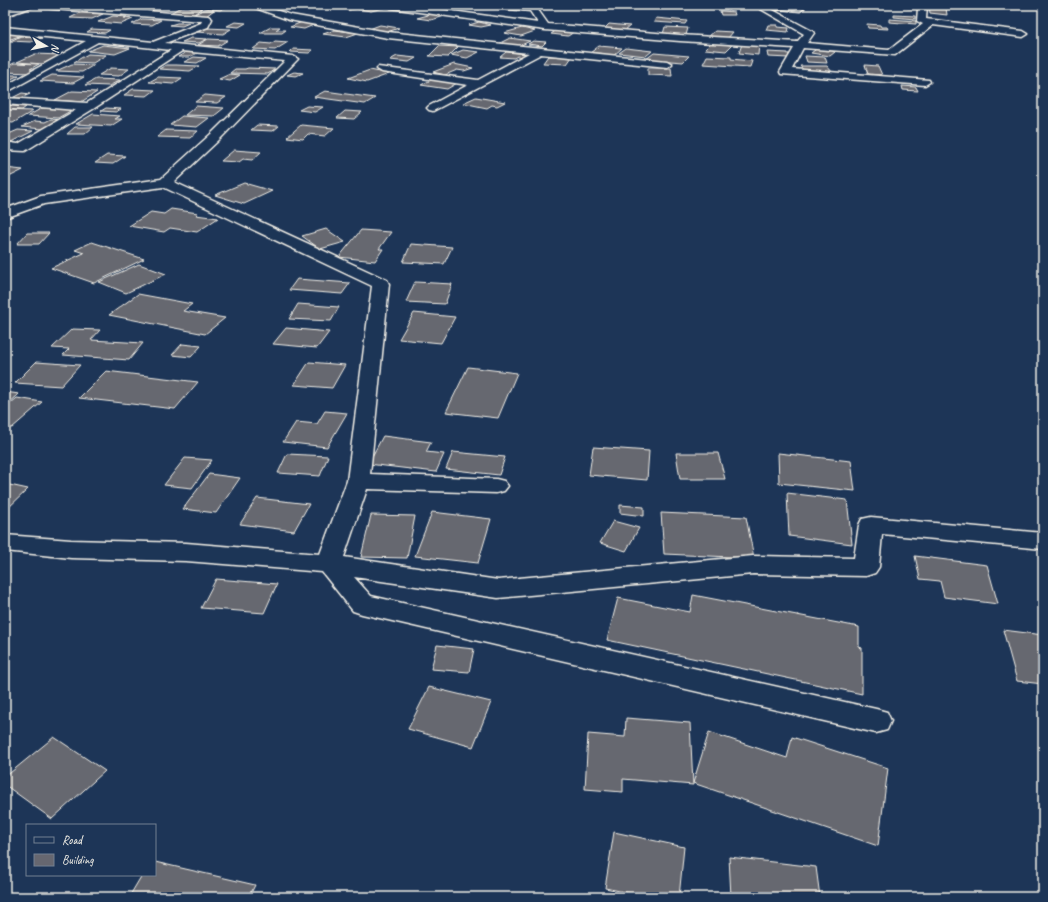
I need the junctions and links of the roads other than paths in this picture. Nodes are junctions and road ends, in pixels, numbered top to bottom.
1 (34, 5) edge
2 (42, 5) edge
3 (251, 5) edge
4 (391, 5) edge
5 (499, 5) edge
6 (758, 5) edge
7 (767, 5) edge
8 (911, 5) edge
9 (93, 6) edge
10 (538, 7) edge
11 (800, 8) dead end
12 (5, 13) edge
13 (931, 22) junction
14 (544, 27) junction
15 (5, 30) edge
16 (580, 30) junction
17 (1023, 34) dead end
18 (95, 40) junction
19 (153, 45) junction
20 (800, 45) junction
21 (180, 48) junction
22 (540, 51) junction
23 (667, 64) dead end
24 (382, 69) dead end
25 (925, 82) dead end
26 (479, 84) junction
27 (5, 90) edge
28 (5, 101) edge
29 (89, 107) junction
30 (433, 108) dead end
31 (5, 146) edge
32 (165, 183) junction
33 (5, 214) edge
34 (358, 481) junction
35 (496, 486) dead end
36 (1043, 541) edge
37 (5, 543) edge
38 (329, 564) junction
39 (876, 721) dead end

1 - 12 street
2 - 9 street
3 - 22 street
4 - 14 street
5 - 10 street
6 - 20 street
7 - 11 street
8 - 13 street
9 - 19 street
10 - 14 street
13 - 17 street
13 - 20 street
14 - 16 street
15 - 18 street
16 - 20 street
16 - 22 street
18 - 19 street
18 - 27 street
19 - 21 street
20 - 25 street
21 - 29 street
21 - 32 street
22 - 23 street
22 - 26 street
24 - 26 street
26 - 30 street
28 - 29 street
29 - 31 street
32 - 33 street
32 - 34 street
34 - 35 street
34 - 38 street
36 - 38 street
37 - 38 street
38 - 39 street

